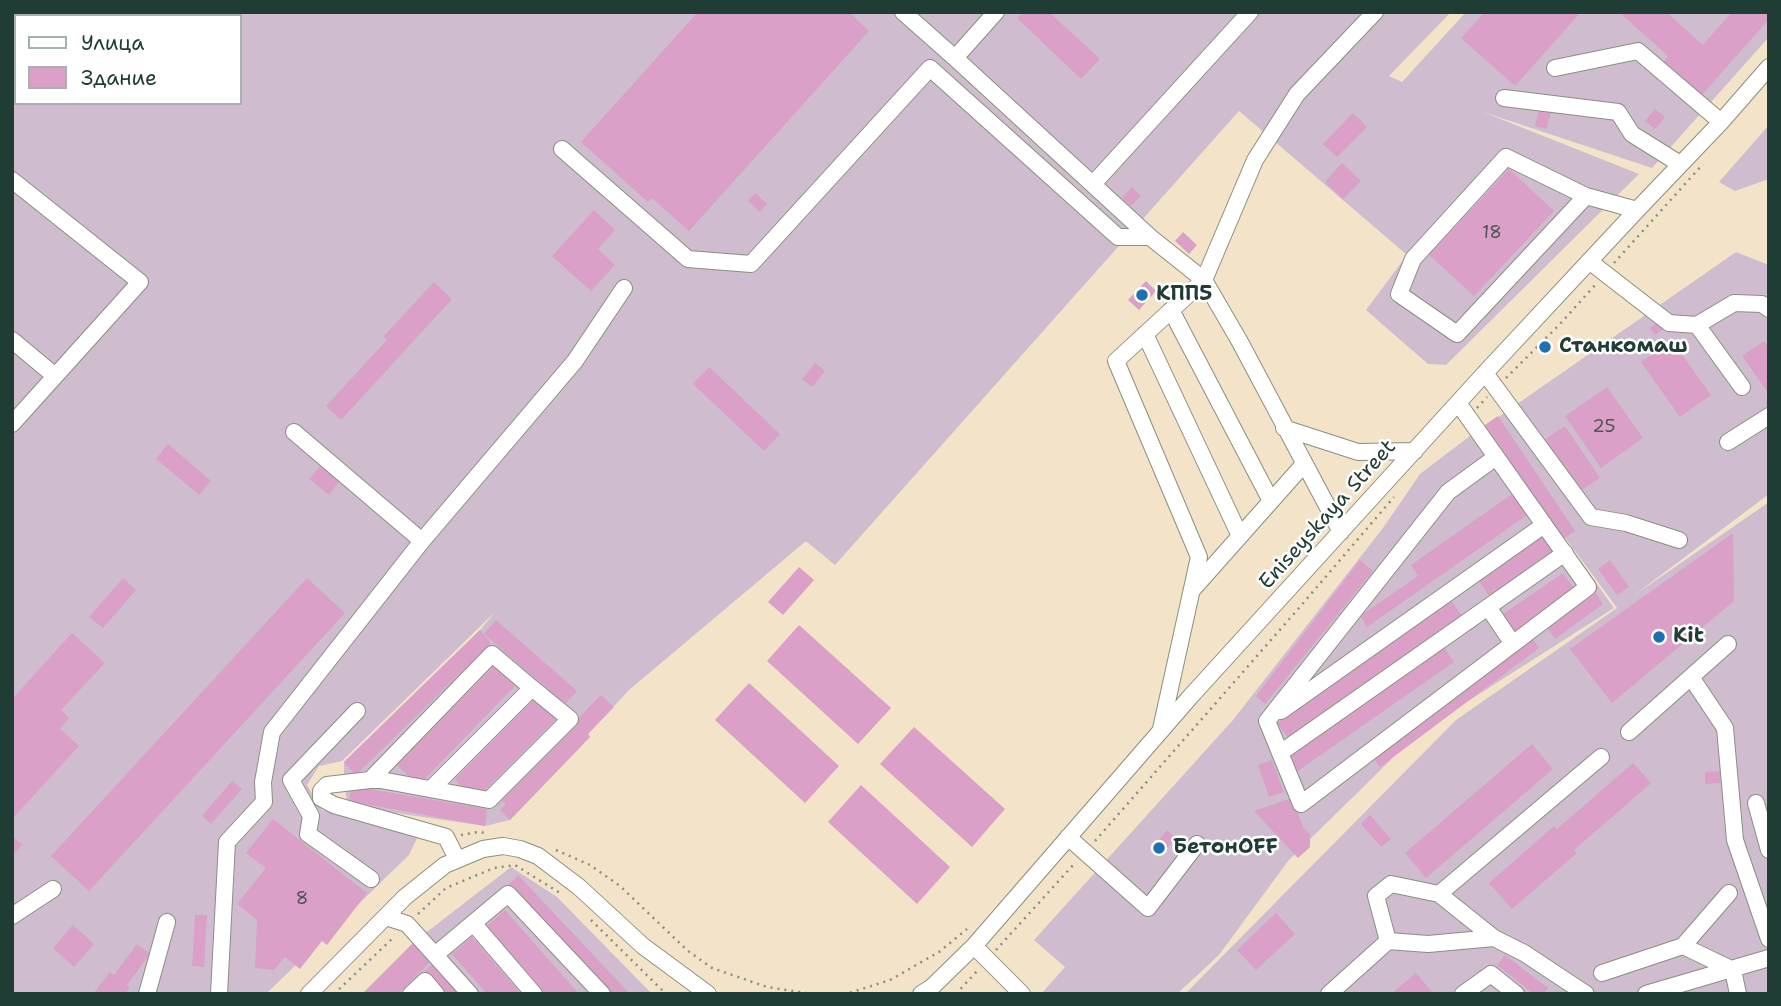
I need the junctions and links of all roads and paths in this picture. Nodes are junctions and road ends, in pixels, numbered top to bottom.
1 (903, 12) edge
2 (996, 12) edge
3 (1250, 12) edge
4 (1375, 12) edge
5 (955, 58) junction
6 (1769, 67) edge
7 (1555, 68) dead end
8 (1504, 98) dead end
9 (1721, 122) junction
10 (562, 149) dead end
11 (1705, 162) dead end
12 (1680, 164) junction
13 (12, 180) edge
14 (1093, 184) junction
15 (1587, 196) junction
16 (1637, 210) junction
17 (1150, 237) junction
18 (1589, 261) junction
19 (1606, 273) junction
20 (1204, 280) junction
21 (624, 288) dead end
22 (1769, 309) edge
23 (1171, 310) junction
24 (1697, 325) junction
25 (1145, 334) junction
26 (12, 340) edge
27 (1485, 373) junction
28 (55, 376) junction
29 (1742, 387) dead end
30 (1495, 389) junction
31 (1463, 410) junction
32 (1769, 416) edge
33 (12, 424) edge
34 (1284, 428) junction
35 (294, 432) dead end
36 (1728, 442) dead end
37 (1415, 451) junction
38 (1496, 457) junction
39 (1304, 464) junction
40 (1396, 495) dead end
41 (1271, 501) junction
42 (1331, 513) junction
43 (1544, 525) junction
44 (1341, 531) junction
45 (1240, 536) junction
46 (1679, 540) dead end
47 (422, 541) junction
48 (1565, 553) junction
49 (1287, 567) dead end
50 (1191, 591) junction
51 (1488, 607) junction
52 (1513, 644) junction
53 (1728, 644) dead end
54 (1691, 677) junction
55 (532, 688) junction
56 (356, 711) dead end
57 (1267, 721) junction
58 (1160, 732) junction
59 (1629, 732) dead end
60 (1280, 753) junction
61 (1601, 757) dead end
62 (290, 780) junction
63 (370, 780) junction
64 (263, 782) junction
65 (431, 789) junction
66 (1756, 803) dead end
67 (491, 835) dead end
68 (446, 837) junction
69 (1068, 837) junction
70 (1197, 844) dead end
71 (555, 850) dead end
72 (1769, 850) edge
73 (1085, 852) junction
74 (457, 859) junction
75 (372, 879) dead end
76 (54, 889) dead end
77 (1729, 893) dead end
78 (1439, 894) junction
79 (569, 898) dead end
80 (12, 916) edge
81 (387, 917) junction
82 (588, 917) dead end
83 (167, 922) dead end
84 (473, 923) junction
85 (407, 925) junction
86 (967, 929) dead end
87 (1494, 938) junction
88 (1769, 939) edge
89 (1388, 941) junction
90 (974, 946) junction
91 (1682, 946) junction
92 (435, 955) junction
93 (1769, 958) edge
94 (988, 959) junction
95 (1733, 970) junction
96 (1602, 973) dead end
97 (598, 993) edge
98 (147, 994) edge
99 (219, 994) edge
100 (309, 994) edge
101 (334, 994) edge
102 (411, 994) edge
103 (436, 994) edge
104 (470, 994) edge
105 (534, 994) edge
106 (667, 994) edge
107 (708, 994) edge
108 (813, 994) edge
109 (822, 994) edge
110 (921, 994) edge
111 (956, 994) edge
112 (1021, 994) edge
113 (1329, 994) edge
114 (1463, 994) edge
115 (1516, 994) edge
116 (1586, 994) edge
117 (1646, 994) edge
118 (1738, 994) edge

1 - 5 street
2 - 5 street
3 - 14 street
4 - 20 street
5 - 14 street
6 - 9 street, Eniseyskaya Street
7 - 9 street
8 - 12 street
9 - 12 street, Eniseyskaya Street
10 - 17 street
11 - 19 path
12 - 16 street, Eniseyskaya Street
13 - 28 street
14 - 17 street
15 - 15 street
15 - 16 street
16 - 18 street, Eniseyskaya Street
17 - 20 street
18 - 19 street
18 - 27 street, Eniseyskaya Street
19 - 24 street
19 - 30 path
20 - 23 street
20 - 34 street
21 - 47 street
22 - 24 street
23 - 25 street
23 - 41 street
24 - 29 street
25 - 45 street
25 - 50 street
26 - 28 street
27 - 30 street
27 - 31 street, Eniseyskaya Street
28 - 33 street
30 - 31 path
30 - 46 street
31 - 37 street, Eniseyskaya Street
31 - 38 street
32 - 36 street
34 - 37 street
34 - 39 street
35 - 47 street
37 - 44 street, Eniseyskaya Street
38 - 43 street
38 - 57 street
39 - 41 street
39 - 42 street
40 - 73 path
41 - 45 street
42 - 44 street
42 - 49 path
43 - 48 street
43 - 57 street
44 - 58 street, Eniseyskaya Street
45 - 50 street
47 - 64 street
48 - 51 street
48 - 52 street
50 - 58 street
51 - 52 street
51 - 60 street
52 - 60 street
53 - 54 street
54 - 59 street
54 - 88 street
55 - 63 street
55 - 65 street
55 - 65 street
56 - 62 street
57 - 60 street
58 - 69 street, Eniseyskaya Street
61 - 78 street
62 - 64 street
62 - 75 street
63 - 65 street
63 - 68 street
64 - 99 street
66 - 72 street
67 - 68 path
68 - 74 street
69 - 73 street
69 - 90 street, Eniseyskaya Street
70 - 73 street
71 - 108 path
73 - 94 path
74 - 81 street
74 - 107 street
76 - 80 street
77 - 91 street
78 - 87 street
78 - 89 street
79 - 85 path
81 - 85 street
81 - 100 street
82 - 106 path
83 - 98 street
84 - 92 street
84 - 97 street
84 - 105 street
85 - 92 street
85 - 101 path
86 - 109 path
87 - 89 street
87 - 116 street
89 - 113 street
90 - 94 street
90 - 110 street, Eniseyskaya Street
91 - 95 street
91 - 96 street
92 - 104 street
93 - 95 street
94 - 111 path
94 - 112 street
95 - 117 street
95 - 118 street
102 - 103 street
114 - 115 street

